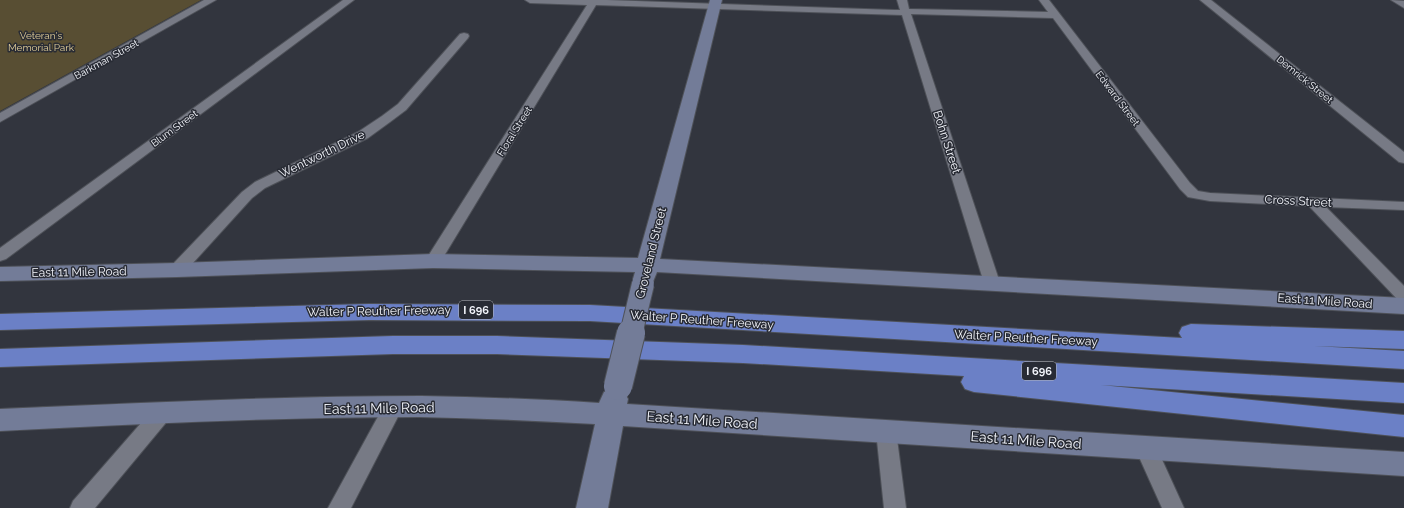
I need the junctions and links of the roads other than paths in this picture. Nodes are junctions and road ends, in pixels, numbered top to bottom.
1 (211, 0) edge
2 (349, 0) edge
3 (530, 0) edge
4 (1044, 0) edge
5 (1205, 0) edge
6 (1396, 0) edge
7 (595, 1) edge
8 (715, 3) edge
9 (1404, 5) edge
10 (904, 6) edge
11 (1056, 15) junction
12 (464, 36) dead end
13 (0, 118) edge
14 (1404, 159) edge
15 (1193, 194) joint
16 (1313, 202) junction
17 (1404, 206) edge
18 (0, 256) edge
19 (433, 261) junction
20 (177, 270) junction
21 (0, 274) edge
22 (646, 275) junction
23 (992, 283) junction
24 (1404, 296) edge
25 (1404, 306) edge
26 (0, 322) edge
27 (952, 334) junction
28 (1404, 340) edge
29 (674, 352) junction
30 (0, 358) edge
31 (1404, 360) edge
32 (1404, 393) edge
33 (393, 407) junction
34 (162, 413) junction
35 (610, 414) junction
36 (0, 420) edge
37 (1404, 426) edge
38 (886, 431) junction
39 (1146, 448) junction
40 (1404, 464) edge
41 (81, 508) edge
42 (339, 508) edge
43 (592, 508) edge
44 (895, 508) edge
45 (1173, 508) edge

1 - 13 street, Barkman Street
2 - 18 street, Blum Street
3 - 7 street
4 - 11 street, Edward Street
5 - 14 street, Demrick Street
6 - 9 street
7 - 8 street
7 - 19 street, Floral Street
8 - 10 street
8 - 22 main road, Groveland Street
10 - 11 street
10 - 23 street, Bohn Street
11 - 15 street, Edward Street
12 - 20 street, Wentworth Drive
15 - 16 street, Cross Street
16 - 17 street, Cross Street
16 - 24 street
19 - 20 main road, East 11 Mile Road
19 - 22 main road, East 11 Mile Road
20 - 21 main road, East 11 Mile Road
22 - 23 main road, East 11 Mile Road
22 - 35 main road, Groveland Street, bridge
23 - 25 main road, East 11 Mile Road
26 - 27 highway, Walter P Reuther Freeway / I 696
27 - 28 highway
27 - 31 highway, Walter P Reuther Freeway / I 696
29 - 30 highway, I 696
29 - 32 highway, I 696
29 - 37 highway
33 - 34 main road, East 11 Mile Road
33 - 35 main road, East 11 Mile Road
33 - 42 street
34 - 36 main road, East 11 Mile Road
34 - 41 street
35 - 38 main road, East 11 Mile Road
35 - 43 main road, Groveland Street
38 - 39 main road, East 11 Mile Road
38 - 44 street
39 - 40 main road, East 11 Mile Road
39 - 45 street

